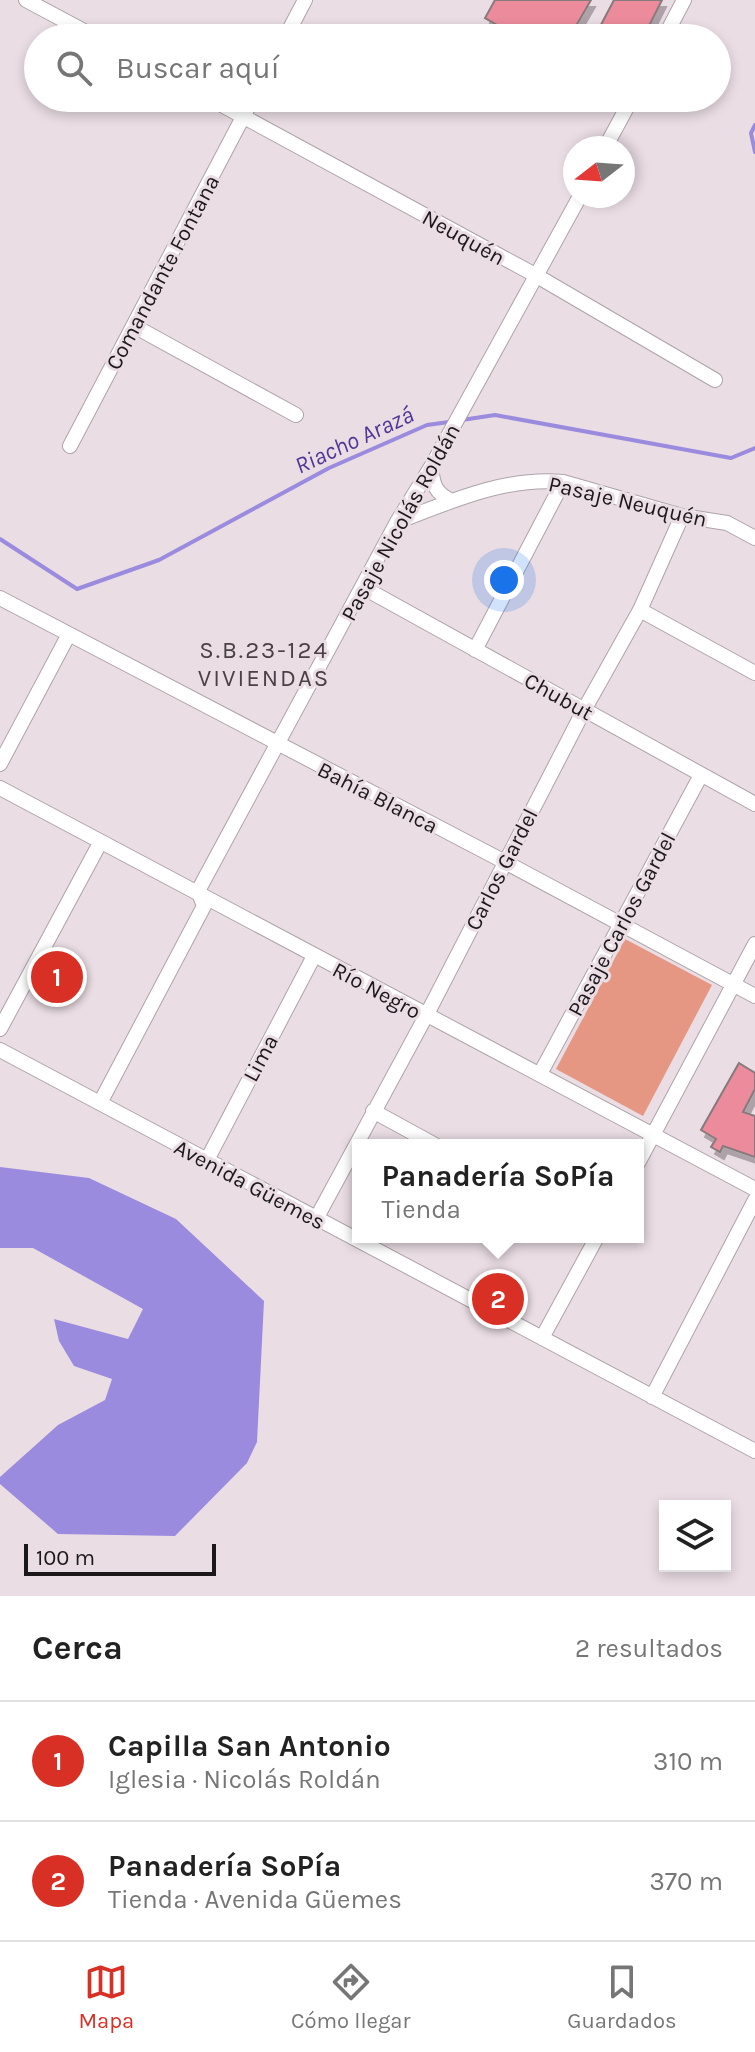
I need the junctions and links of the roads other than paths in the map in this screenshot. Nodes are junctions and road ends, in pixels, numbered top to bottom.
1 (26, 0) edge
2 (305, 0) edge
3 (684, 0) edge
4 (71, 24) edge
5 (292, 24) edge
6 (671, 24) edge
7 (235, 112) edge
8 (245, 112) edge
9 (624, 112) edge
10 (243, 116) junction
11 (611, 136) edge
12 (574, 208) edge
13 (537, 276) junction
14 (134, 326) junction
15 (715, 380) dead end
16 (296, 415) dead end
17 (70, 446) dead end
18 (431, 467) junction
19 (563, 482) junction
20 (452, 501) junction
21 (682, 516) junction
22 (397, 522) junction
23 (755, 538) edge
24 (364, 588) junction
25 (0, 598) edge
26 (640, 610) junction
27 (69, 634) junction
28 (475, 650) junction
29 (755, 673) edge
30 (584, 710) junction
31 (278, 745) junction
32 (0, 764) edge
33 (701, 775) junction
34 (0, 788) edge
35 (755, 804) edge
36 (100, 843) junction
37 (505, 862) junction
38 (198, 891) junction
39 (621, 926) junction
40 (755, 944) edge
41 (314, 956) junction
42 (734, 985) junction
43 (755, 996) edge
44 (426, 1016) junction
45 (0, 1029) edge
46 (0, 1050) edge
47 (540, 1074) junction
48 (100, 1103) junction
49 (373, 1111) junction
50 (654, 1134) junction
51 (358, 1139) edge
52 (424, 1139) edge
53 (352, 1151) edge
54 (644, 1152) edge
55 (207, 1160) junction
56 (755, 1189) edge
57 (755, 1200) edge
58 (316, 1219) junction
59 (352, 1238) edge
60 (362, 1243) edge
61 (594, 1243) edge
62 (542, 1338) junction
63 (652, 1397) junction
64 (755, 1450) edge

1 - 4 street
2 - 5 street
3 - 6 street
7 - 10 street, Neuquén
8 - 10 street, Comandante Fontana
9 - 11 street
10 - 13 street, Neuquén
10 - 14 street, Comandante Fontana
12 - 13 street, Pasaje Nicolás Roldán
13 - 15 street, Neuquén
13 - 18 street, Pasaje Nicolás Roldán
14 - 16 street
14 - 17 street, Comandante Fontana
18 - 20 street
18 - 22 street, Pasaje Nicolás Roldán
19 - 20 street, Pasaje Neuquén
19 - 21 street, Pasaje Neuquén
19 - 28 street
20 - 22 street, Pasaje Neuquén
21 - 23 street, Pasaje Neuquén
21 - 26 street, Carlos Gardel
22 - 24 street, Pasaje Nicolás Roldán
24 - 28 street, Chubut
24 - 31 street, Pasaje Nicolás Roldán
25 - 27 street, Bahía Blanca
26 - 29 street
26 - 30 street, Carlos Gardel
27 - 31 street, Bahía Blanca
27 - 32 street
28 - 30 street, Chubut
30 - 33 street, Chubut
30 - 37 street, Carlos Gardel
31 - 37 street, Bahía Blanca
31 - 38 street, Pasaje Nicolás Roldán
33 - 35 street, Chubut
33 - 39 street, Pasaje Carlos Gardel
34 - 36 street, Río Negro
36 - 38 street, Río Negro
36 - 45 street
37 - 39 street, Bahía Blanca
37 - 44 street, Carlos Gardel
38 - 41 street, Río Negro
38 - 48 street, Pasaje Nicolás Roldán
39 - 42 street, Bahía Blanca
39 - 47 street, Pasaje Carlos Gardel
40 - 42 street
41 - 44 street, Río Negro
41 - 55 street, Lima
42 - 43 street, Bahía Blanca
42 - 50 street
44 - 47 street, Río Negro
44 - 49 street, Carlos Gardel
46 - 48 street, Avenida Güemes
47 - 50 street, Río Negro
48 - 55 street, Avenida Güemes
49 - 51 street, Carlos Gardel
49 - 52 street
50 - 54 street
50 - 56 street, Río Negro
53 - 58 street, Carlos Gardel
55 - 58 street, Avenida Güemes
57 - 63 street
58 - 59 street, Avenida Güemes
60 - 62 street, Avenida Güemes
61 - 62 street
62 - 63 street, Avenida Güemes
63 - 64 street, Avenida Güemes

